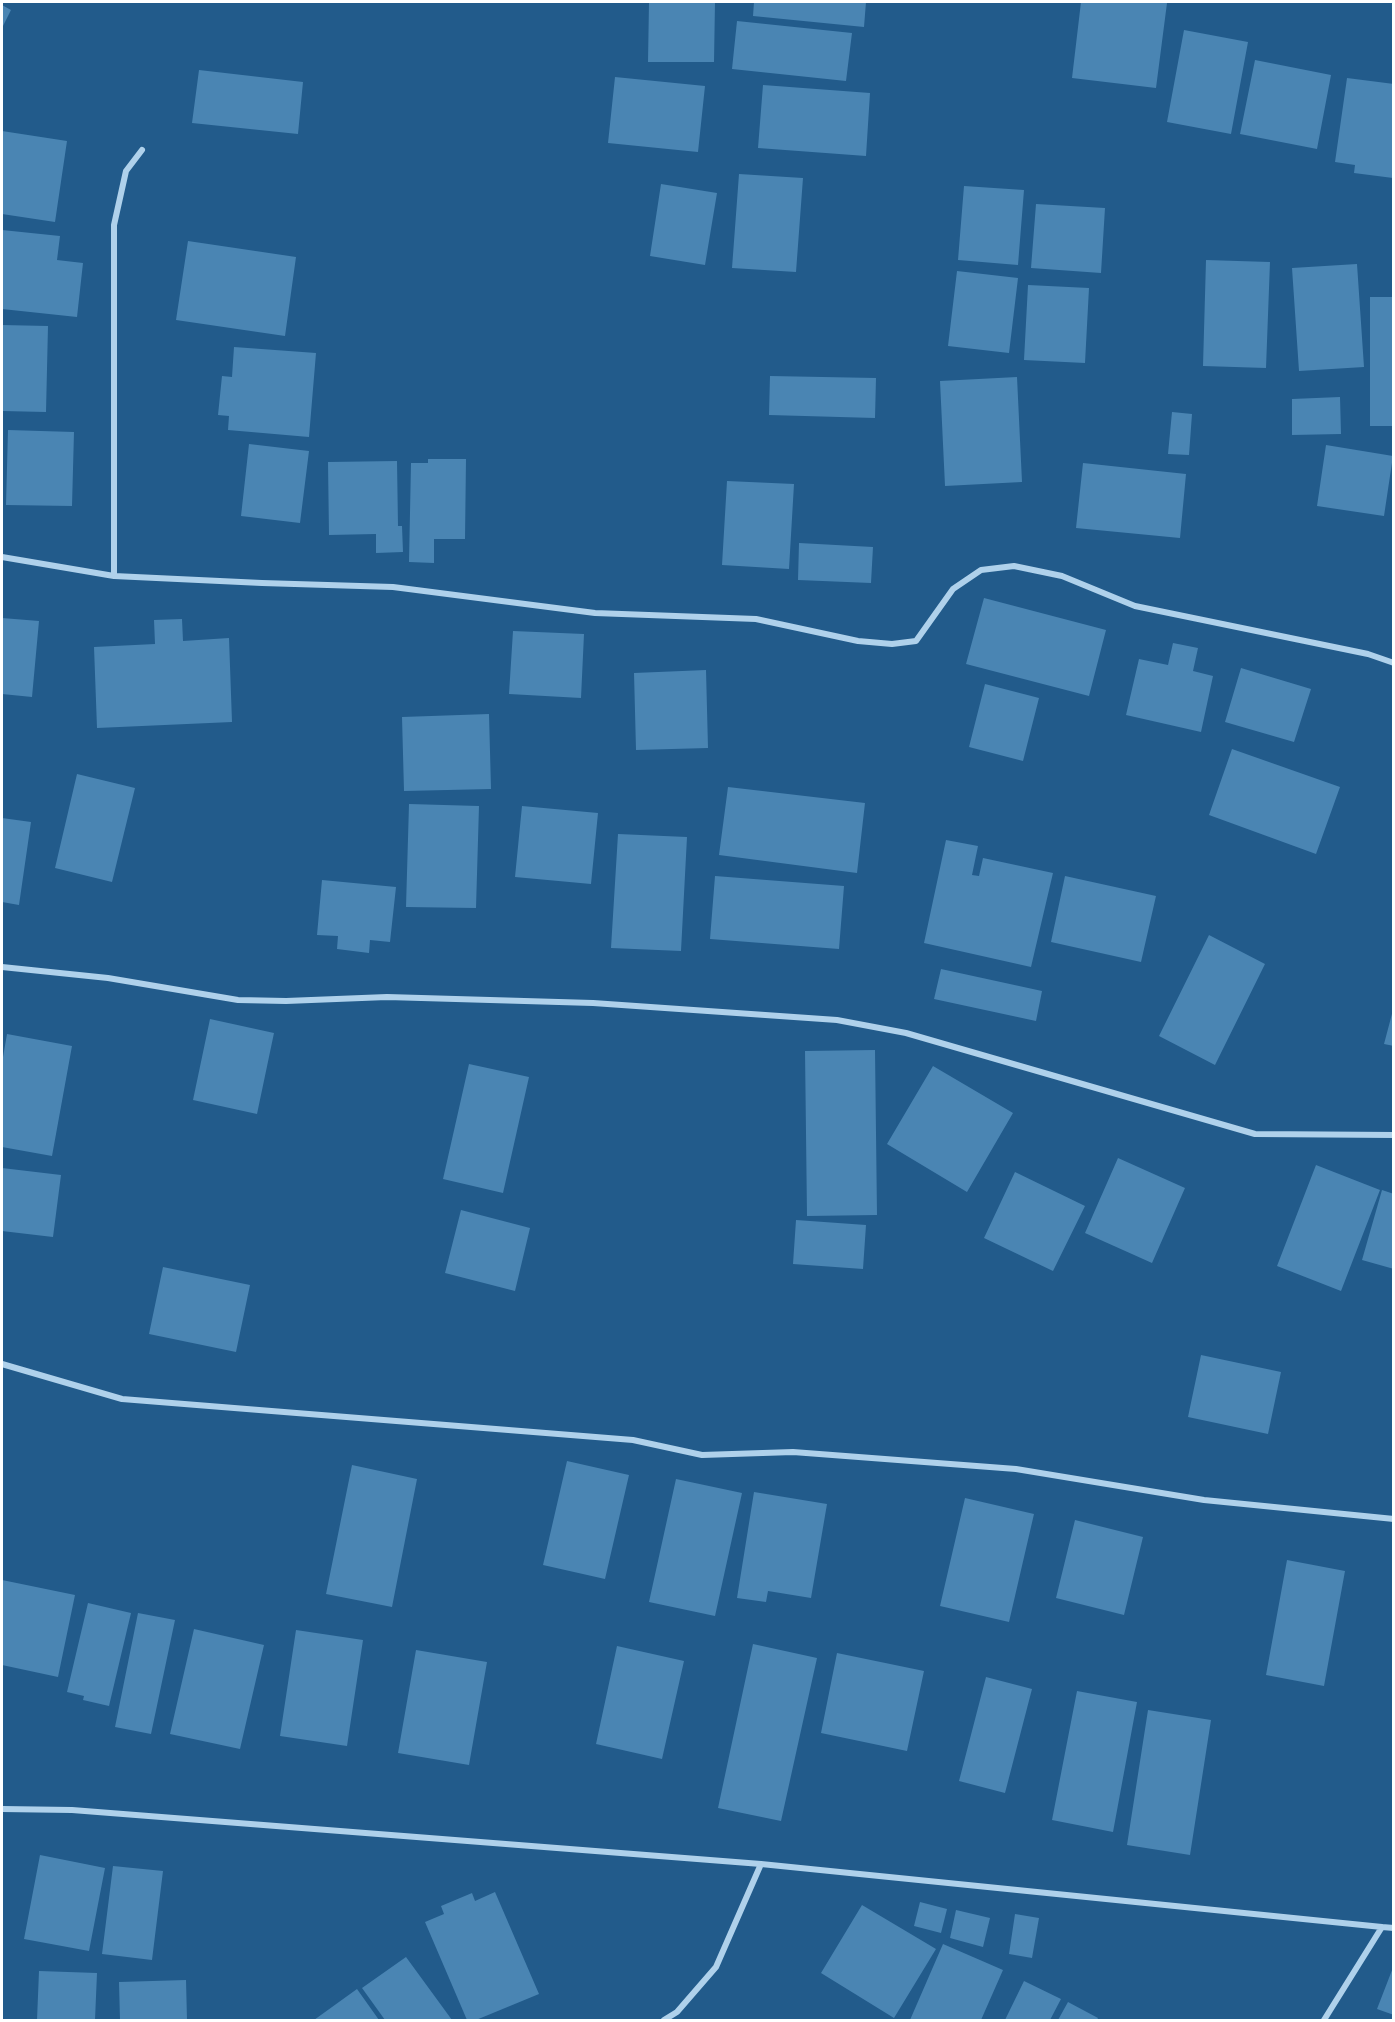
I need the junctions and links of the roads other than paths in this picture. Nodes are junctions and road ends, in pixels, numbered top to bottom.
1 (142, 150) dead end
2 (2, 557) edge
3 (114, 576) junction
4 (1394, 663) edge
5 (2, 967) edge
6 (1394, 1135) edge
7 (2, 1364) edge
8 (1394, 1520) edge
9 (2, 1809) edge
10 (761, 1864) junction
11 (1382, 1927) junction
12 (1394, 1928) edge
13 (664, 2020) edge
14 (1324, 2020) edge

1 - 3 street
2 - 3 street
3 - 4 street
5 - 6 street
7 - 8 street
9 - 10 street
10 - 11 street
10 - 13 street
11 - 12 street
11 - 14 street

